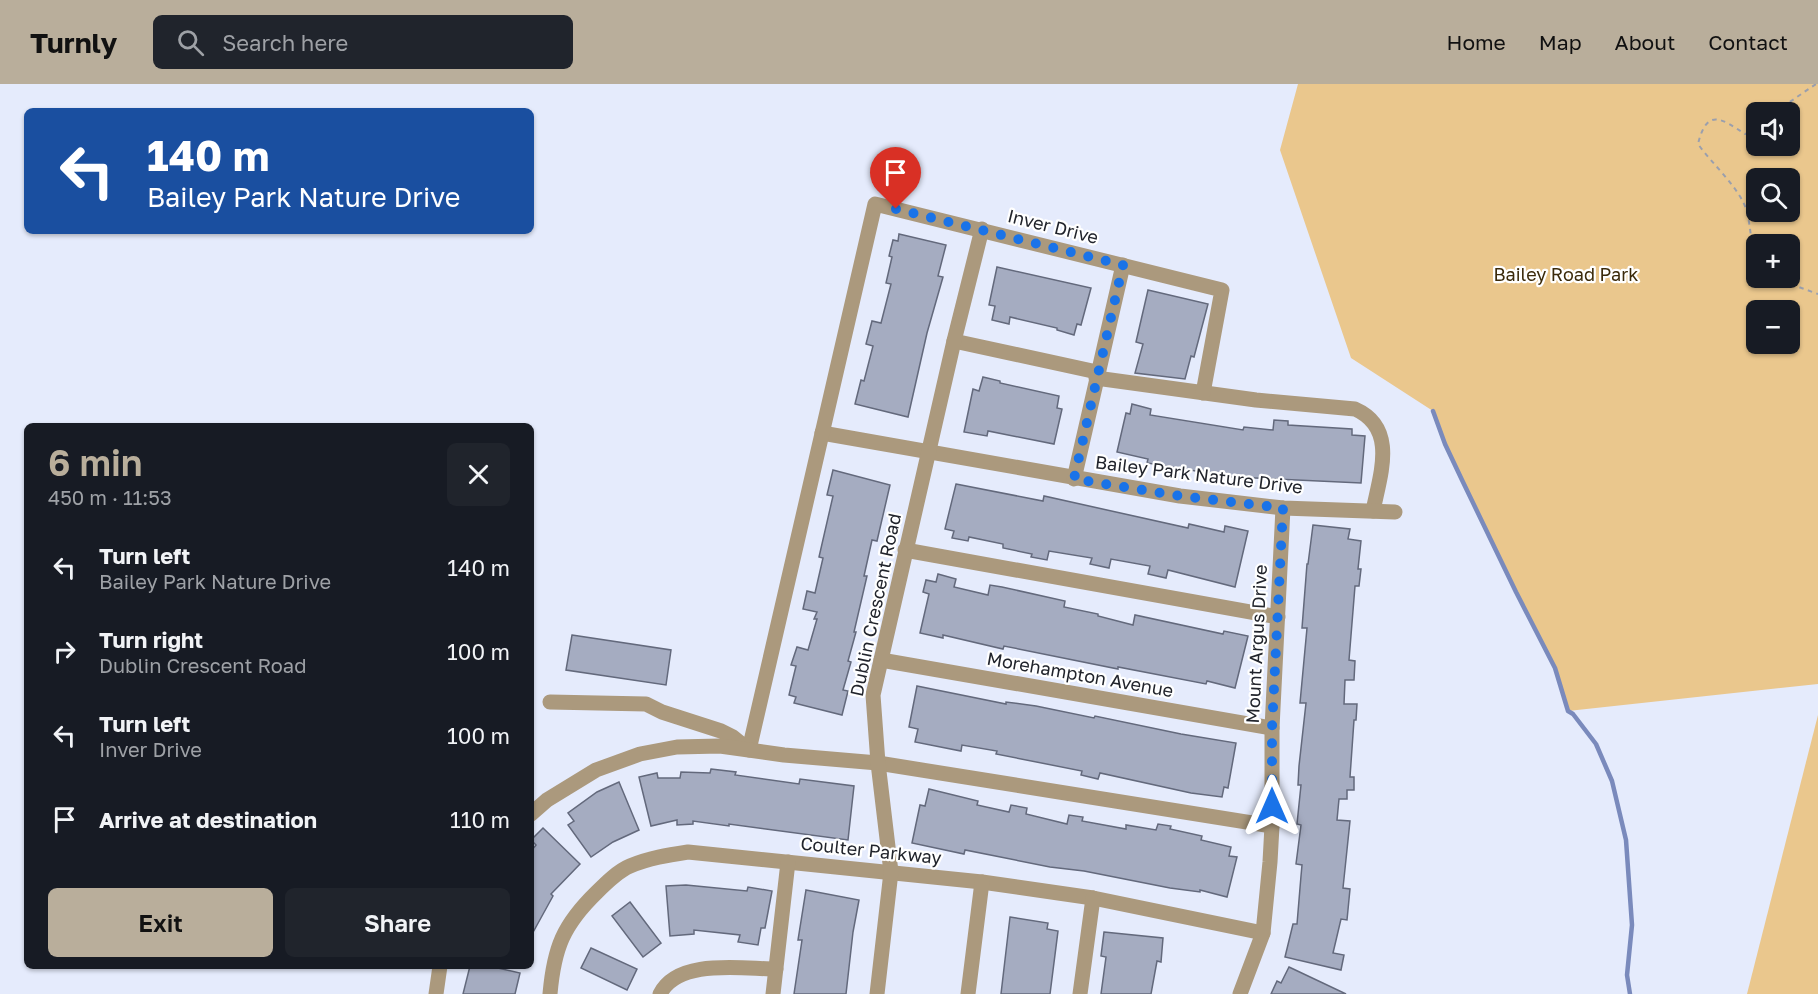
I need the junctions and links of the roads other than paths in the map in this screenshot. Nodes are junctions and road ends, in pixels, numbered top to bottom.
1 (982, 229) junction
2 (1123, 265) junction
3 (954, 341) junction
4 (1097, 375) junction
5 (1203, 393) junction
6 (822, 433) junction
7 (929, 452) junction
8 (1074, 479) junction
9 (1283, 508) junction
10 (1373, 511) junction
11 (1395, 512) dead end
12 (905, 550) junction
13 (1278, 617) junction
14 (881, 660) junction
15 (550, 702) dead end
16 (1272, 728) junction
17 (749, 750) junction
18 (878, 763) junction
19 (534, 811) edge
20 (1272, 826) junction
21 (788, 862) junction
22 (891, 872) junction
23 (982, 882) junction
24 (1093, 898) junction
25 (1263, 933) junction
26 (440, 969) edge
27 (776, 969) junction
28 (436, 994) edge
29 (550, 994) edge
30 (660, 994) edge
31 (773, 994) edge
32 (878, 994) edge
33 (968, 994) edge
34 (1080, 994) edge
35 (1240, 994) edge

1 - 2 street, Inver Drive
1 - 3 street, Dublin Crescent Road
1 - 6 street, Inver Drive
2 - 4 street
2 - 5 street, Inver Drive
3 - 4 street
3 - 7 street, Dublin Crescent Road
4 - 5 street
4 - 8 street
5 - 10 street
6 - 7 street, Bailey Park Nature Drive
6 - 17 street
7 - 8 street, Bailey Park Nature Drive
7 - 12 street, Dublin Crescent Road
8 - 9 street, Bailey Park Nature Drive
9 - 10 street, Bailey Park Nature Drive
9 - 13 street, Mount Argus Drive
10 - 11 street, Bailey Park Nature Drive
12 - 13 street
12 - 14 street, Dublin Crescent Road
13 - 16 street, Mount Argus Drive
14 - 16 street, Morehampton Avenue
14 - 18 street, Dublin Crescent Road
15 - 17 street
16 - 20 street, Mount Argus Drive
17 - 18 street
17 - 19 street
18 - 20 street
18 - 22 street, Dublin Crescent Road
20 - 25 street, Mount Argus Drive
21 - 22 street, Coulter Parkway
21 - 27 street
21 - 29 street, Coulter Parkway
22 - 23 street, Coulter Parkway
22 - 32 street, Dublin Crescent Road
23 - 24 street, Coulter Parkway
23 - 33 street
24 - 25 street, Coulter Parkway
24 - 34 street
25 - 35 street, Mount Argus Drive
26 - 28 street
27 - 30 street
27 - 31 street

